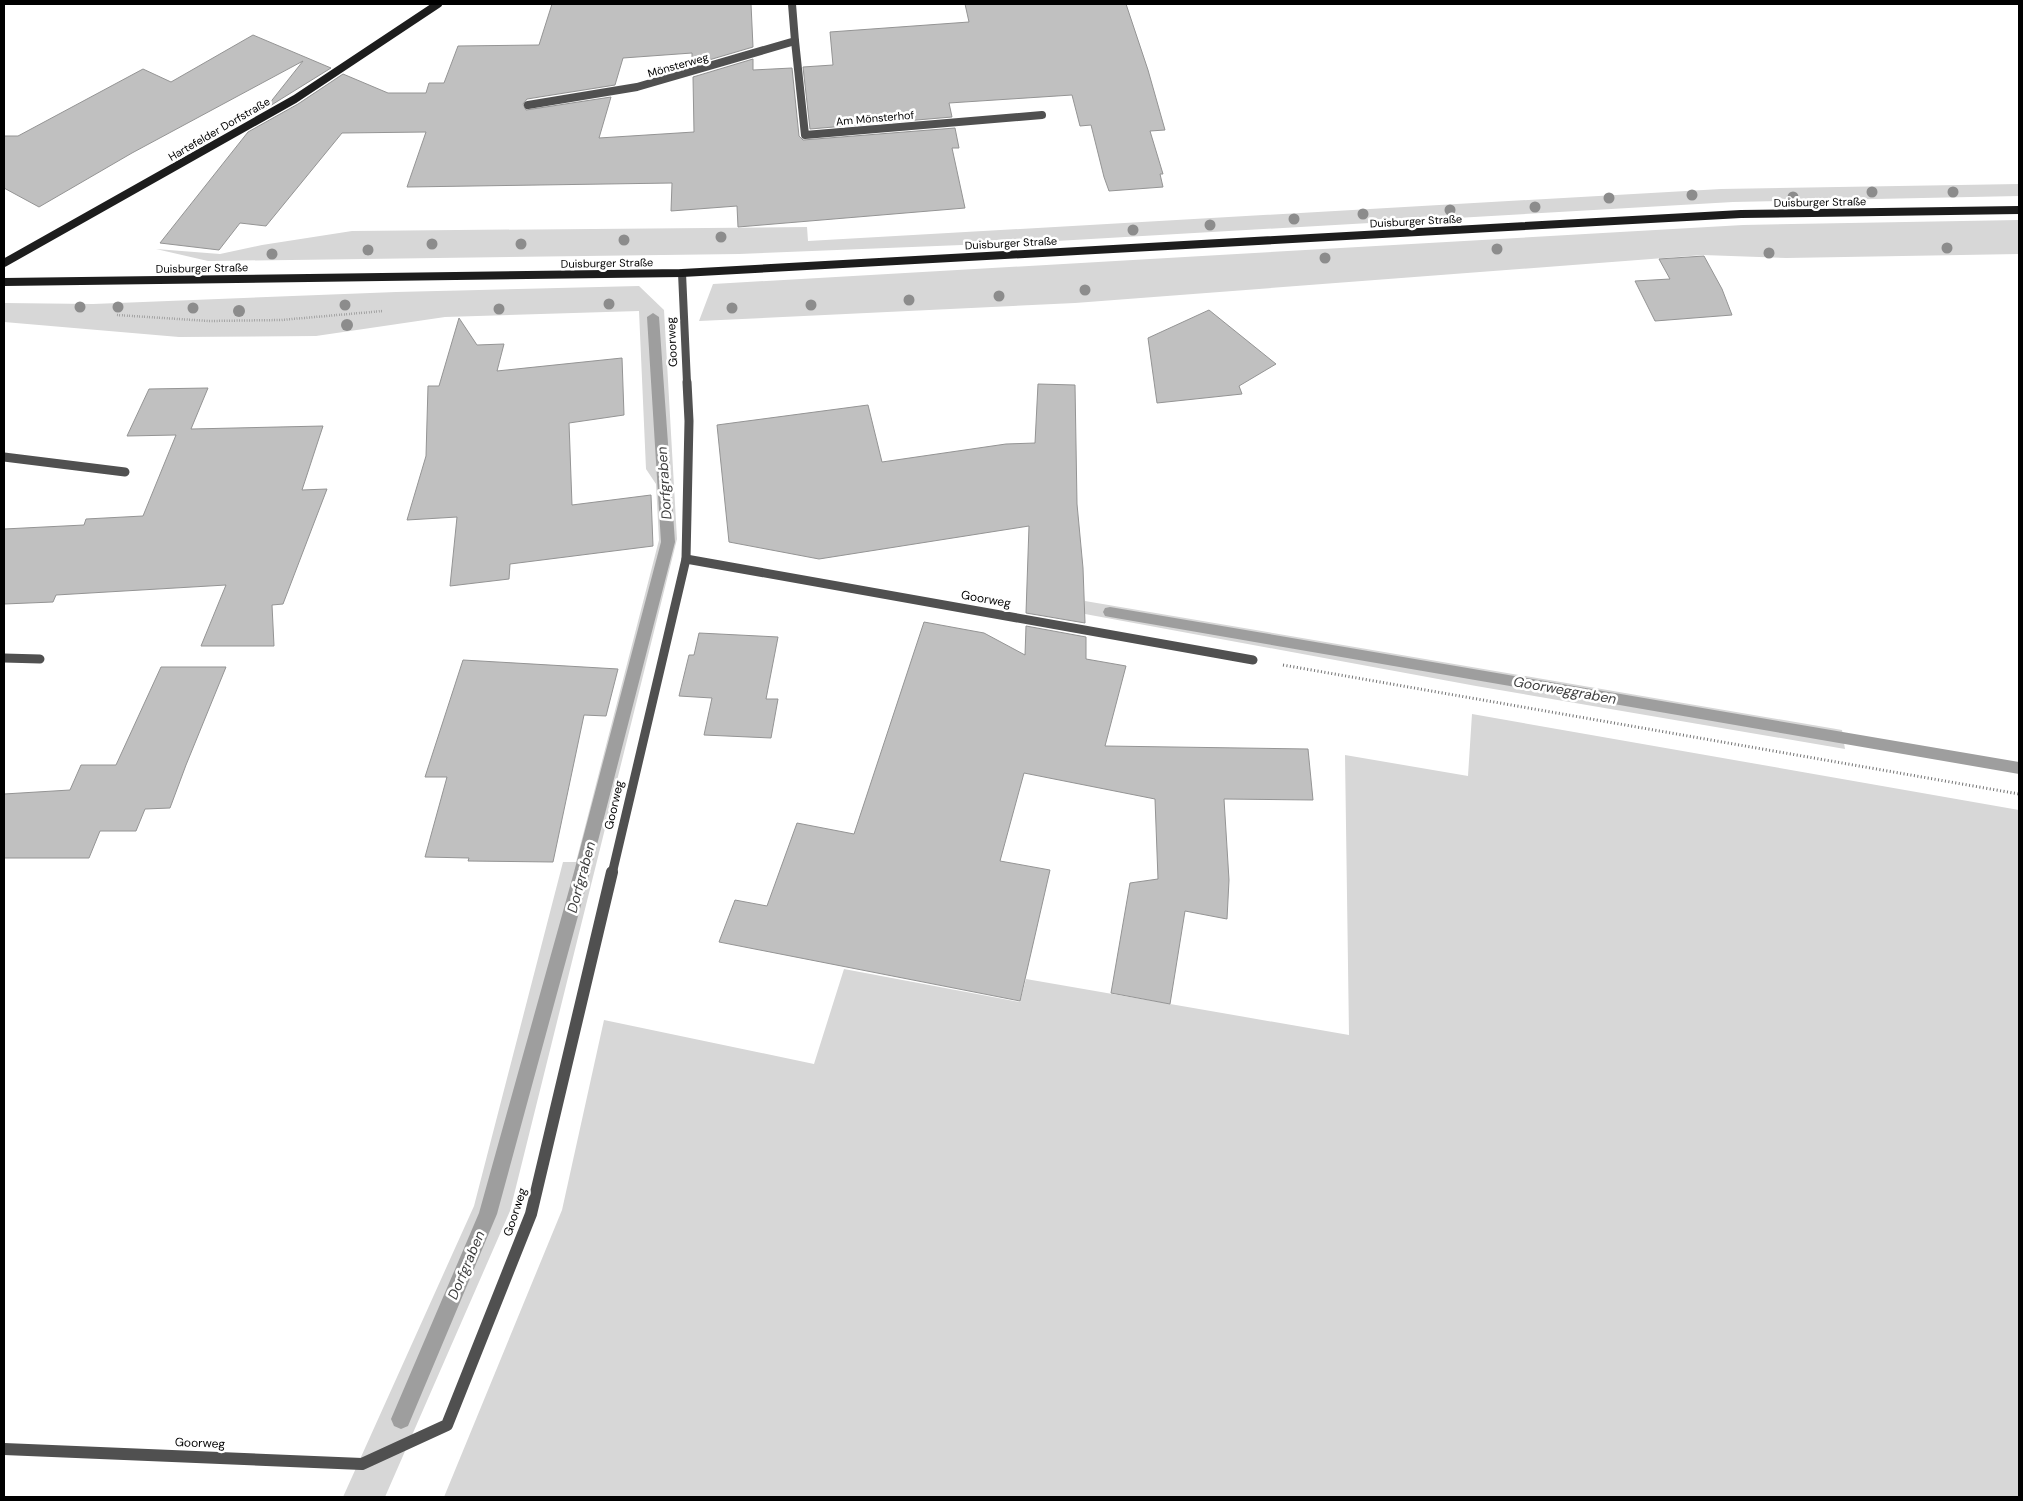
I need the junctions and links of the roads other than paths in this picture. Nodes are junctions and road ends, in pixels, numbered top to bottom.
1 (438, 4) edge
2 (792, 4) edge
3 (795, 41) junction
4 (528, 105) dead end
5 (1042, 116) dead end
6 (2019, 210) edge
7 (4, 264) edge
8 (682, 273) junction
9 (4, 282) edge
10 (4, 457) edge
11 (125, 472) dead end
12 (686, 560) junction
13 (4, 658) edge
14 (40, 659) dead end
15 (1252, 660) road end
16 (4, 1449) edge

1 - 7 main road, Hartefelder Dorfstraße
2 - 3 street
3 - 4 street, Mönsterweg
3 - 5 street, Am Mönsterhof
6 - 8 main road, Duisburger Straße
8 - 9 main road, Duisburger Straße
8 - 12 street, Goorweg
10 - 11 street
12 - 15 street, Goorweg
12 - 16 street, Goorweg
13 - 14 street

